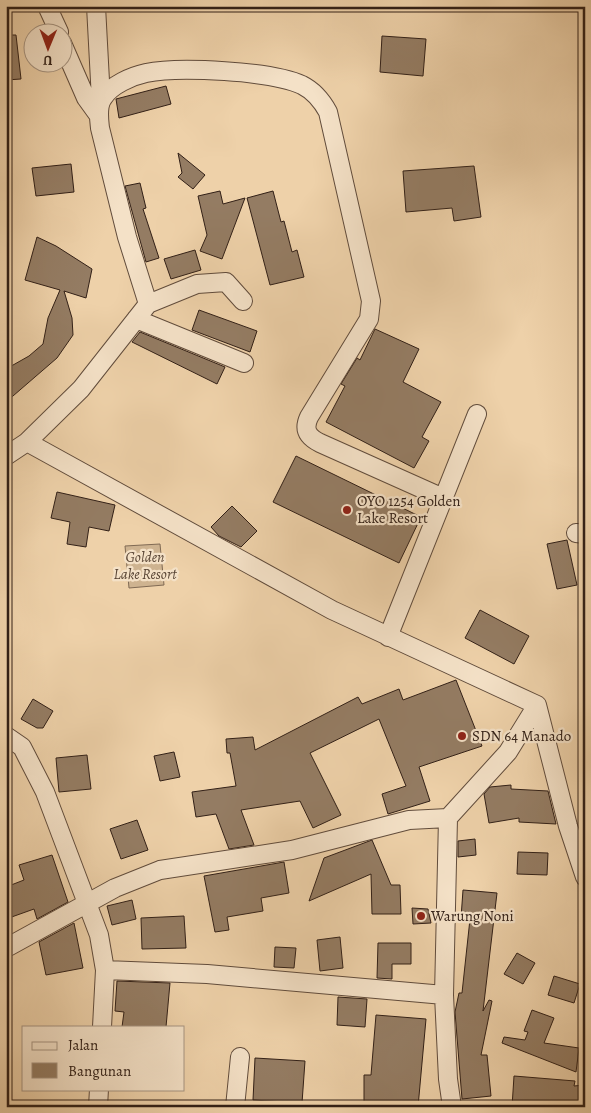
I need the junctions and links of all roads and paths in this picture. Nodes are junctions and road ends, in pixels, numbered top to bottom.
1 (47, 6) edge
2 (96, 6) edge
3 (54, 22) edge
4 (72, 68) edge
5 (100, 108) junction
6 (243, 301) dead end
7 (148, 304) junction
8 (136, 319) junction
9 (244, 363) dead end
10 (477, 414) dead end
11 (27, 442) junction
12 (6, 456) edge
13 (443, 498) junction
14 (388, 637) junction
15 (537, 705) junction
16 (6, 736) edge
17 (448, 818) junction
18 (585, 877) edge
19 (87, 903) junction
20 (6, 948) edge
21 (105, 970) junction
22 (444, 995) junction
23 (102, 1026) edge
24 (240, 1057) dead end
25 (99, 1090) edge
26 (98, 1107) edge
27 (235, 1107) edge
28 (452, 1107) edge

1 - 3 street
2 - 5 street
4 - 5 street
5 - 7 street
5 - 13 street
6 - 7 street
7 - 8 street
8 - 9 street
8 - 11 street
10 - 13 street
11 - 12 street
11 - 14 street
13 - 14 street
14 - 15 street
15 - 17 street
15 - 18 street
16 - 19 street
17 - 19 street
17 - 22 street
19 - 20 street
19 - 21 street
21 - 22 street
21 - 23 street
22 - 28 street
24 - 27 street
25 - 26 street

